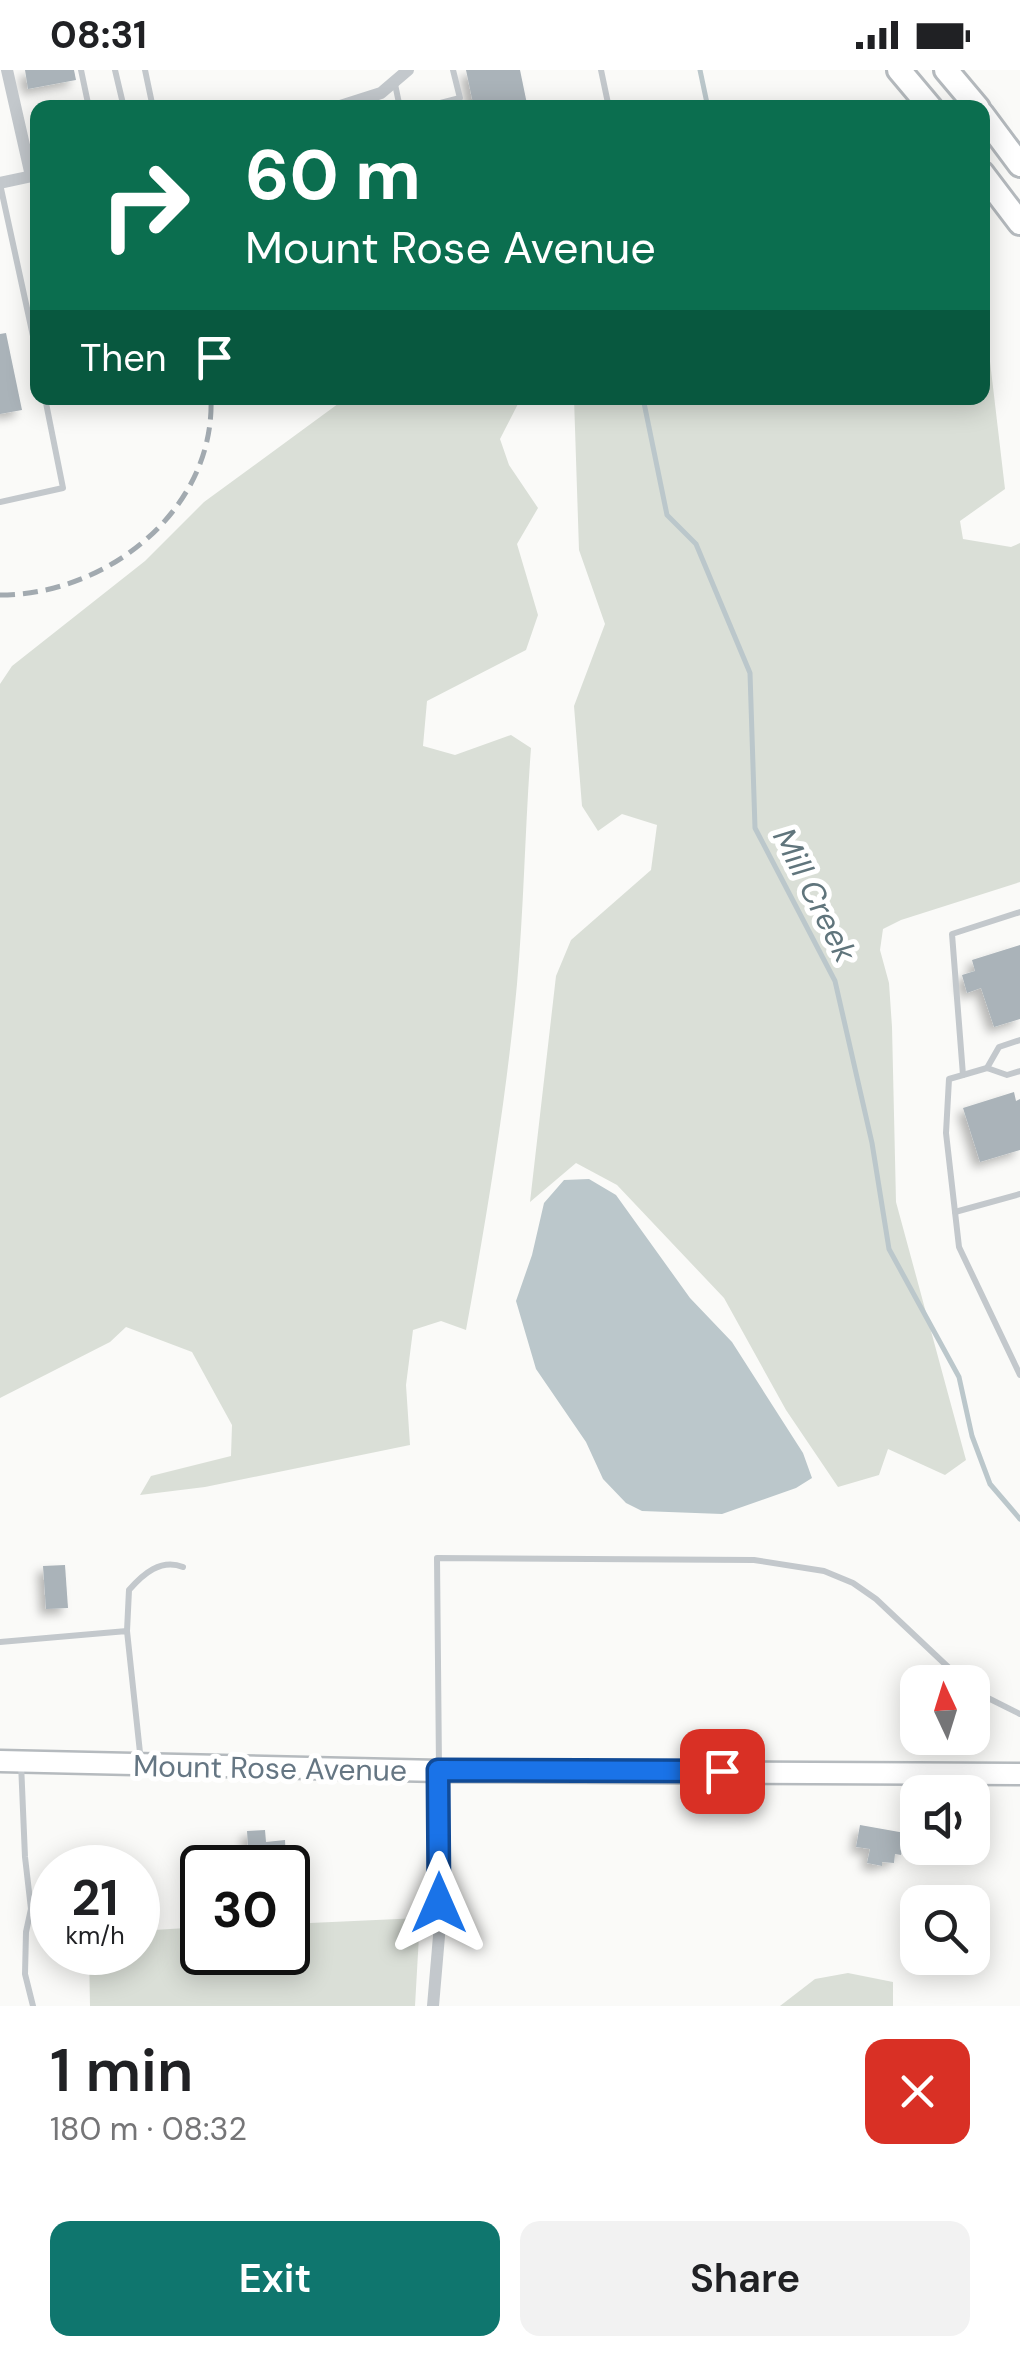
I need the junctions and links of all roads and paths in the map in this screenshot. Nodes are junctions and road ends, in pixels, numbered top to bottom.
1 (7, 70) edge
2 (81, 70) edge
3 (115, 70) edge
4 (146, 70) edge
5 (408, 70) edge
6 (453, 70) edge
7 (601, 70) edge
8 (899, 70) edge
9 (946, 70) edge
10 (394, 82) junction
11 (87, 100) edge
12 (122, 100) edge
13 (152, 100) edge
14 (365, 100) edge
15 (398, 100) edge
16 (452, 100) edge
17 (607, 100) edge
18 (924, 100) edge
19 (971, 100) edge
20 (990, 125) edge
21 (30, 159) edge
22 (1020, 164) edge
23 (30, 176) edge
24 (0, 183) edge
25 (990, 184) edge
26 (1020, 223) edge
27 (30, 323) edge
28 (46, 405) edge
29 (0, 502) edge
30 (1020, 912) edge
31 (1020, 1040) edge
32 (987, 1068) junction
33 (1020, 1071) edge
34 (963, 1075) junction
35 (1020, 1194) edge
36 (955, 1212) junction
37 (1020, 1375) edge
38 (183, 1567) dead end
39 (127, 1632) junction
40 (0, 1642) edge
41 (946, 1665) edge
42 (990, 1699) edge
43 (1020, 1714) edge
44 (11, 1761) edge
45 (142, 1766) junction
46 (438, 1770) junction
47 (1020, 1774) edge
48 (33, 2006) edge
49 (433, 2006) edge

1 - 21 street
2 - 11 lane
3 - 12 lane
4 - 13 lane
5 - 10 street
6 - 16 lane
7 - 17 lane
8 - 18 highway
9 - 19 highway
10 - 14 street
10 - 15 lane
20 - 22 highway
23 - 24 street
24 - 27 lane
25 - 26 highway
28 - 29 lane
30 - 34 lane
31 - 32 lane
32 - 33 lane
32 - 34 lane
34 - 36 lane
35 - 36 lane
36 - 37 lane
38 - 39 lane
39 - 40 lane
39 - 45 lane
41 - 46 lane
42 - 43 lane
44 - 45 main road, Mount Rose Avenue
44 - 48 lane
45 - 46 main road, Mount Rose Avenue
46 - 47 main road, Mount Rose Avenue
46 - 49 street

